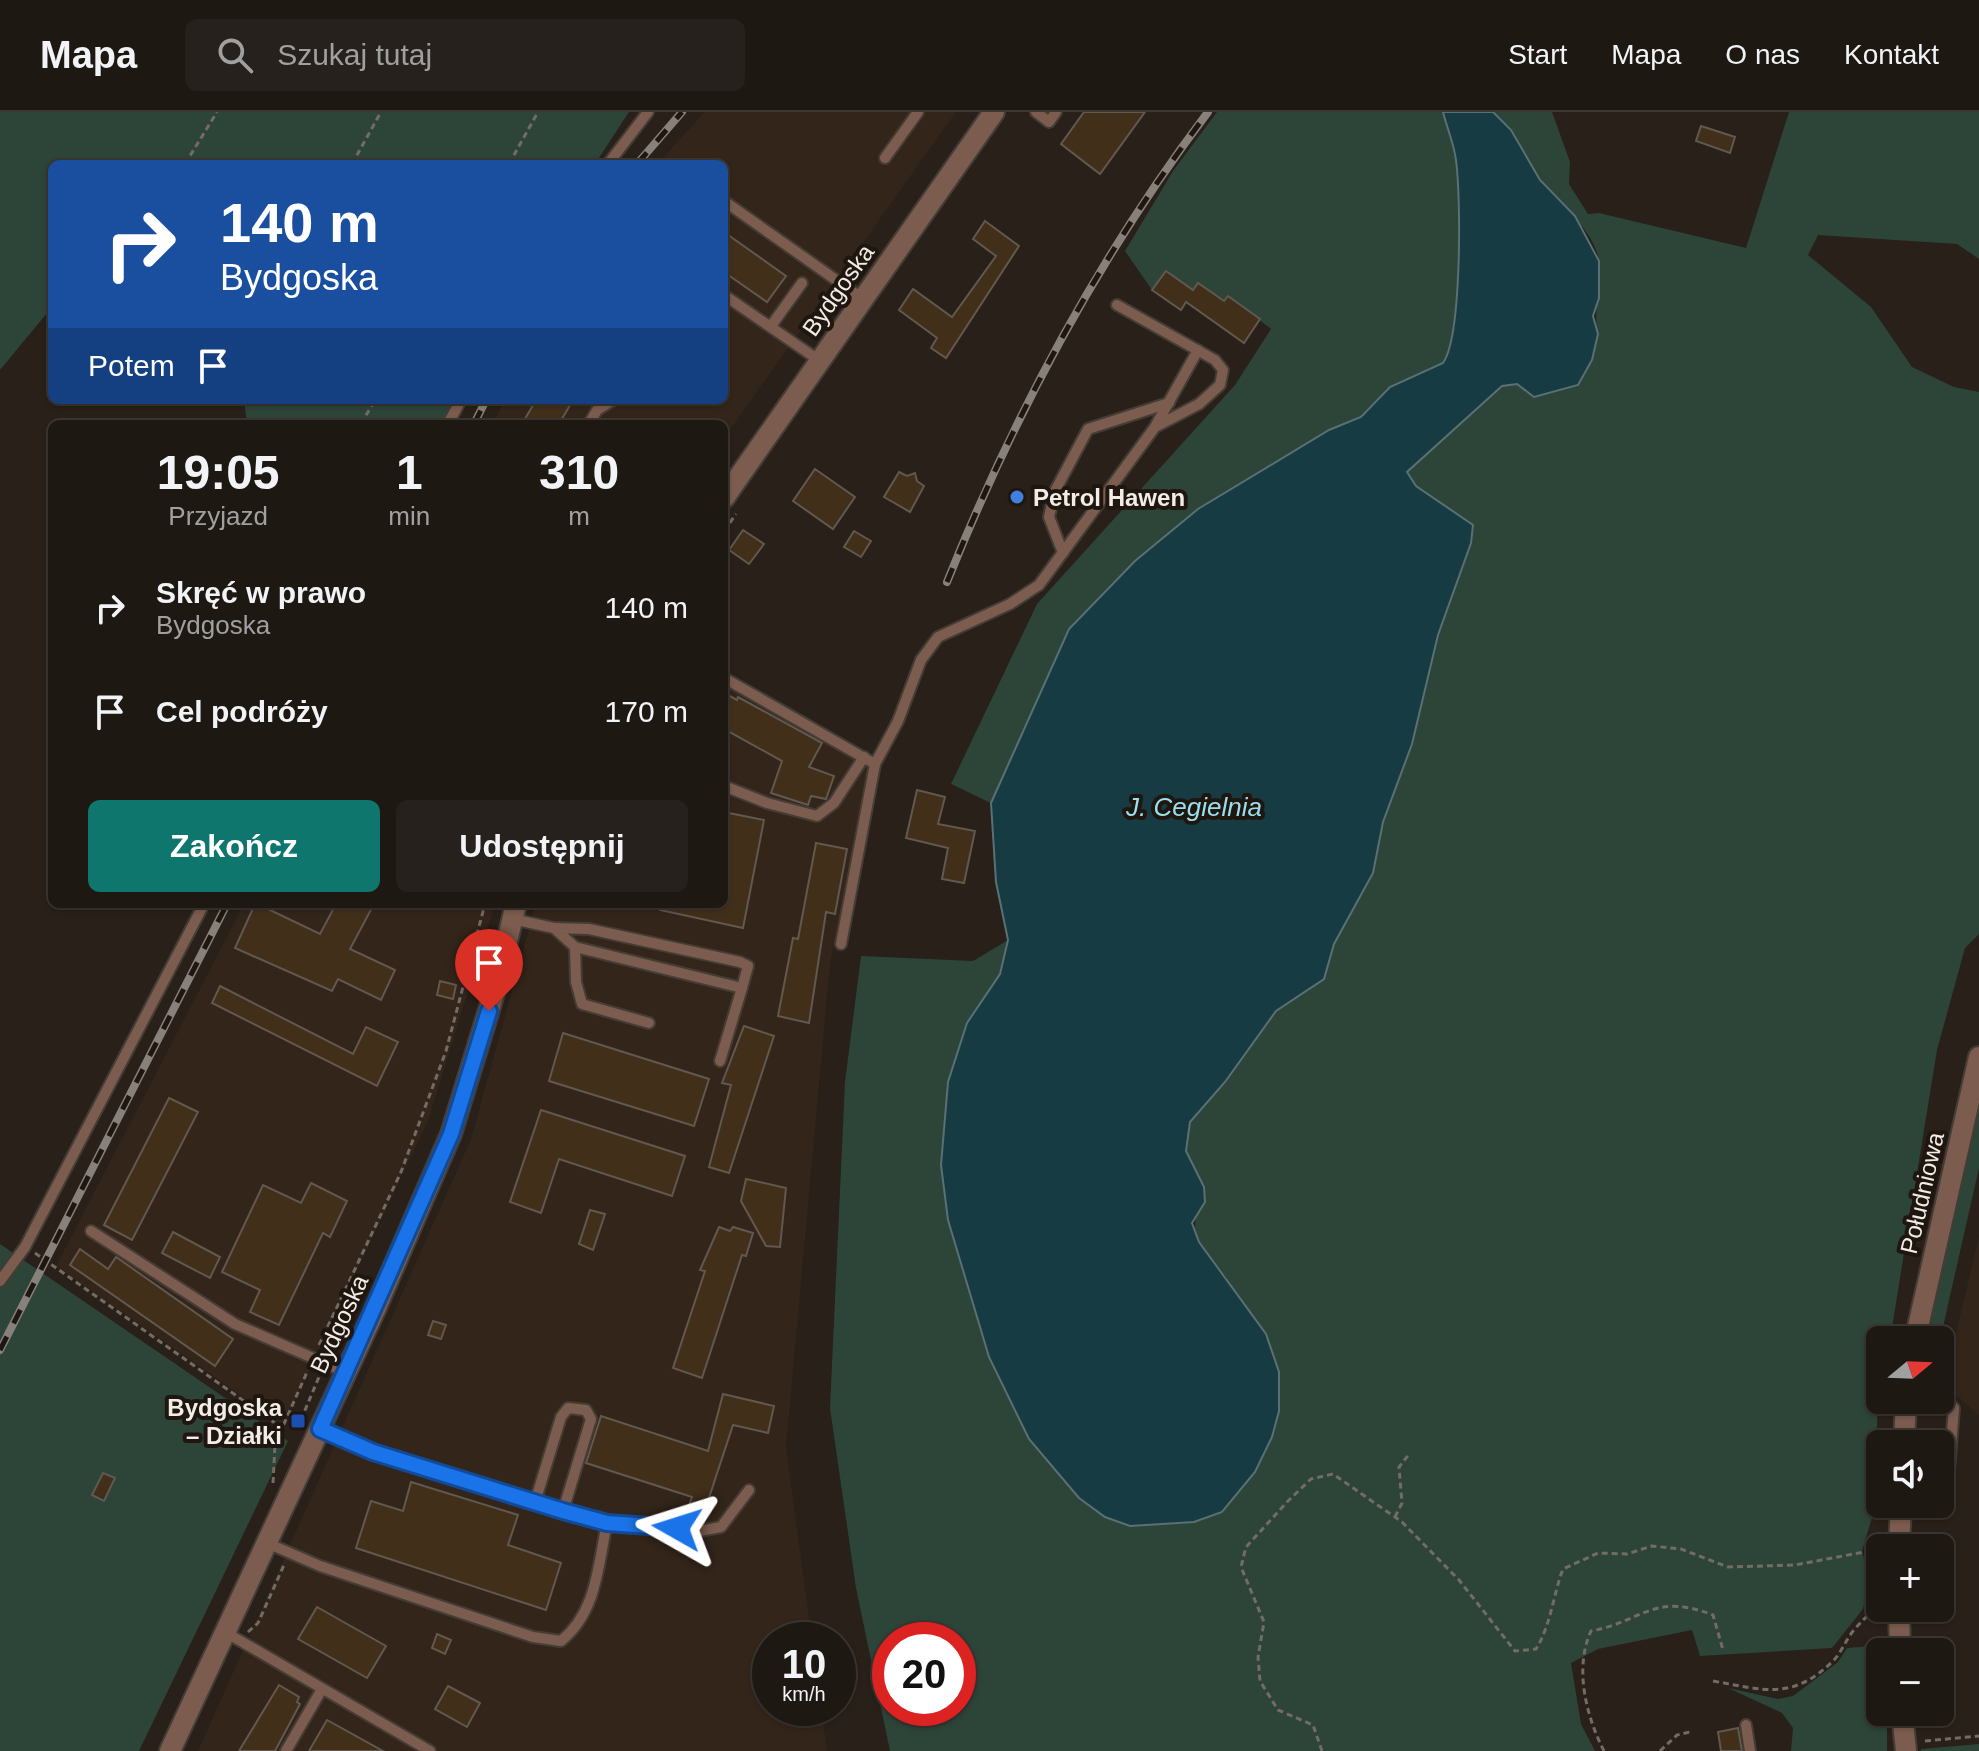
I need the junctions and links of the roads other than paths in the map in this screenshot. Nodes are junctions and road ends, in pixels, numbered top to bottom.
1 (648, 112) edge
2 (918, 112) edge
3 (994, 112) edge
4 (1036, 112) edge
5 (1056, 112) edge
6 (885, 158) dead end
7 (611, 160) edge
8 (728, 204) edge
9 (802, 283) dead end
10 (728, 298) edge
11 (863, 299) junction
12 (1117, 305) dead end
13 (771, 326) junction
14 (1198, 350) junction
15 (820, 361) junction
16 (1169, 403) junction
17 (607, 404) edge
18 (591, 420) edge
19 (1155, 427) junction
20 (728, 492) edge
21 (1063, 553) junction
22 (728, 680) edge
23 (864, 757) junction
24 (875, 764) junction
25 (728, 788) edge
26 (202, 908) edge
27 (514, 912) edge
28 (554, 928) junction
29 (841, 944) dead end
30 (575, 947) junction
31 (742, 988) junction
32 (649, 1023) dead end
33 (1979, 1057) edge
34 (720, 1061) dead end
35 (91, 1231) dead end
36 (0, 1281) edge
37 (1918, 1326) edge
38 (345, 1372) junction
39 (320, 1429) junction
40 (749, 1490) dead end
41 (535, 1502) junction
42 (563, 1511) junction
43 (607, 1523) junction
44 (267, 1543) junction
45 (225, 1632) junction
46 (322, 1689) junction
47 (1746, 1725) dead end
48 (1903, 1726) edge
49 (1905, 1747) edge
50 (170, 1751) edge
51 (286, 1751) edge
52 (430, 1751) edge
53 (1750, 1751) edge

1 - 7 lane
2 - 6 lane
3 - 11 street, Bydgoska
4 - 5 lane
8 - 11 lane
9 - 13 lane
10 - 13 lane
11 - 15 street, Bydgoska
12 - 14 lane
13 - 15 lane
14 - 16 lane
14 - 19 lane
15 - 20 street, Bydgoska
16 - 19 lane
16 - 21 lane
17 - 18 lane
19 - 21 lane
21 - 24 lane
22 - 23 lane
23 - 24 lane
23 - 25 lane
24 - 29 lane
26 - 36 lane
27 - 28 lane
27 - 38 street, Bydgoska
28 - 30 lane
28 - 31 lane
30 - 31 lane
30 - 32 lane
31 - 34 lane
33 - 37 street, Południowa
35 - 38 lane
38 - 39 street, Bydgoska
39 - 41 lane
39 - 44 street, Bydgoska
40 - 43 lane
41 - 42 lane
41 - 42 lane
42 - 43 lane
43 - 44 lane
44 - 45 street, Bydgoska
45 - 46 lane
45 - 50 street, Bydgoska
46 - 51 lane
46 - 52 lane
47 - 53 lane
48 - 49 street

